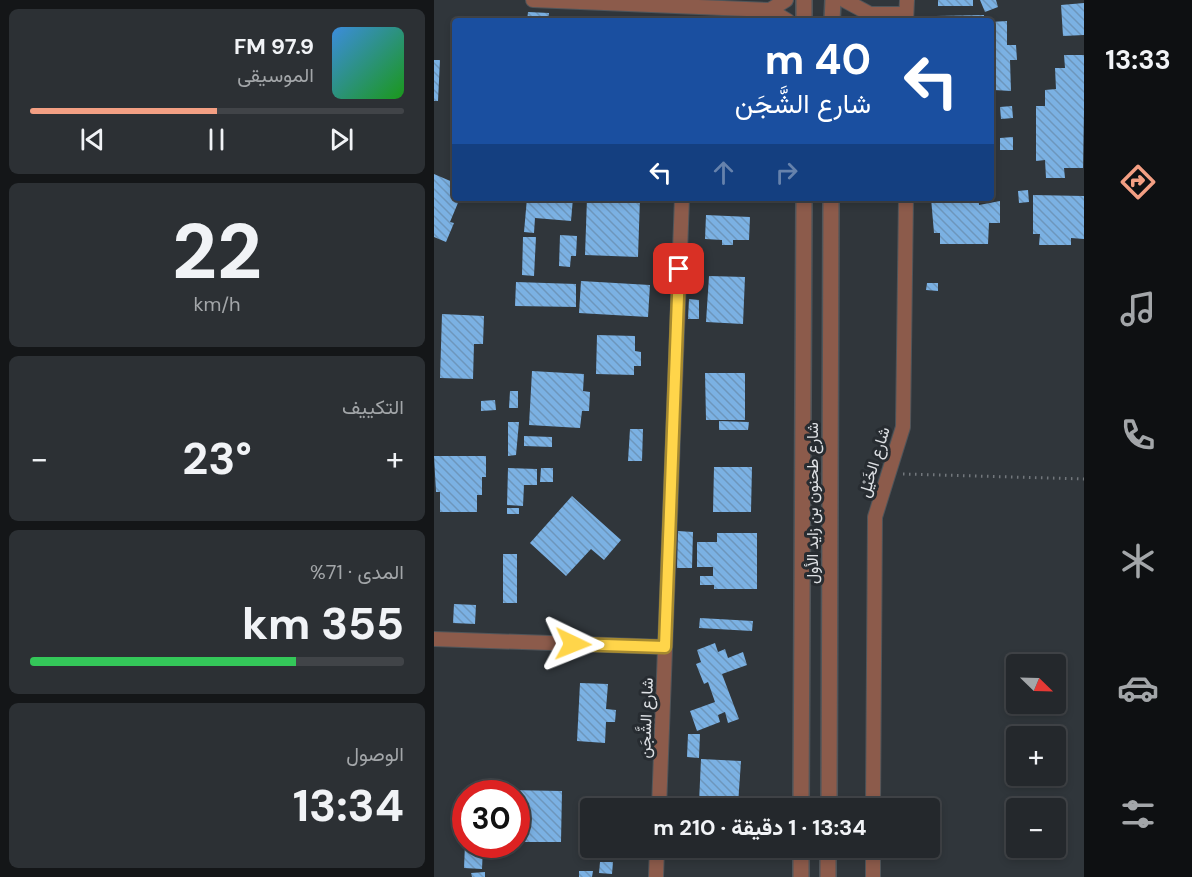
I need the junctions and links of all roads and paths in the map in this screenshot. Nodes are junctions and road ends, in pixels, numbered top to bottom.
1 (533, 0) edge
2 (786, 0) edge
3 (804, 0) edge
4 (833, 0) edge
5 (844, 0) edge
6 (689, 3) edge
7 (770, 10) junction
8 (906, 12) edge
9 (870, 14) junction
10 (688, 18) edge
11 (783, 18) edge
12 (804, 18) edge
13 (833, 18) edge
14 (861, 18) edge
15 (682, 201) edge
16 (804, 201) edge
17 (831, 201) edge
18 (906, 201) edge
19 (888, 474) junction
20 (1085, 479) edge
21 (434, 639) edge
22 (665, 647) junction
23 (659, 798) edge
24 (801, 798) edge
25 (828, 798) edge
26 (873, 798) edge
27 (657, 858) edge
28 (801, 858) edge
29 (828, 858) edge
30 (873, 858) edge
31 (656, 877) edge
32 (801, 877) edge
33 (828, 877) edge
34 (873, 877) edge

1 - 6 street
2 - 7 street
3 - 12 street
4 - 13 street
5 - 9 street
6 - 7 street
6 - 10 street
7 - 11 street
8 - 9 street
9 - 14 street
15 - 22 street, شارع الشَّجَن
16 - 24 street, شارع طحنون بن زايد الأول
17 - 25 street, شارع طحنون بن زايد الأول
18 - 19 street, شارع الخَيْل
19 - 20 path
19 - 26 street, شارع الخَيْل
21 - 22 street
22 - 23 street, شارع الشَّجَن
27 - 31 street
28 - 32 street
29 - 33 street
30 - 34 street

